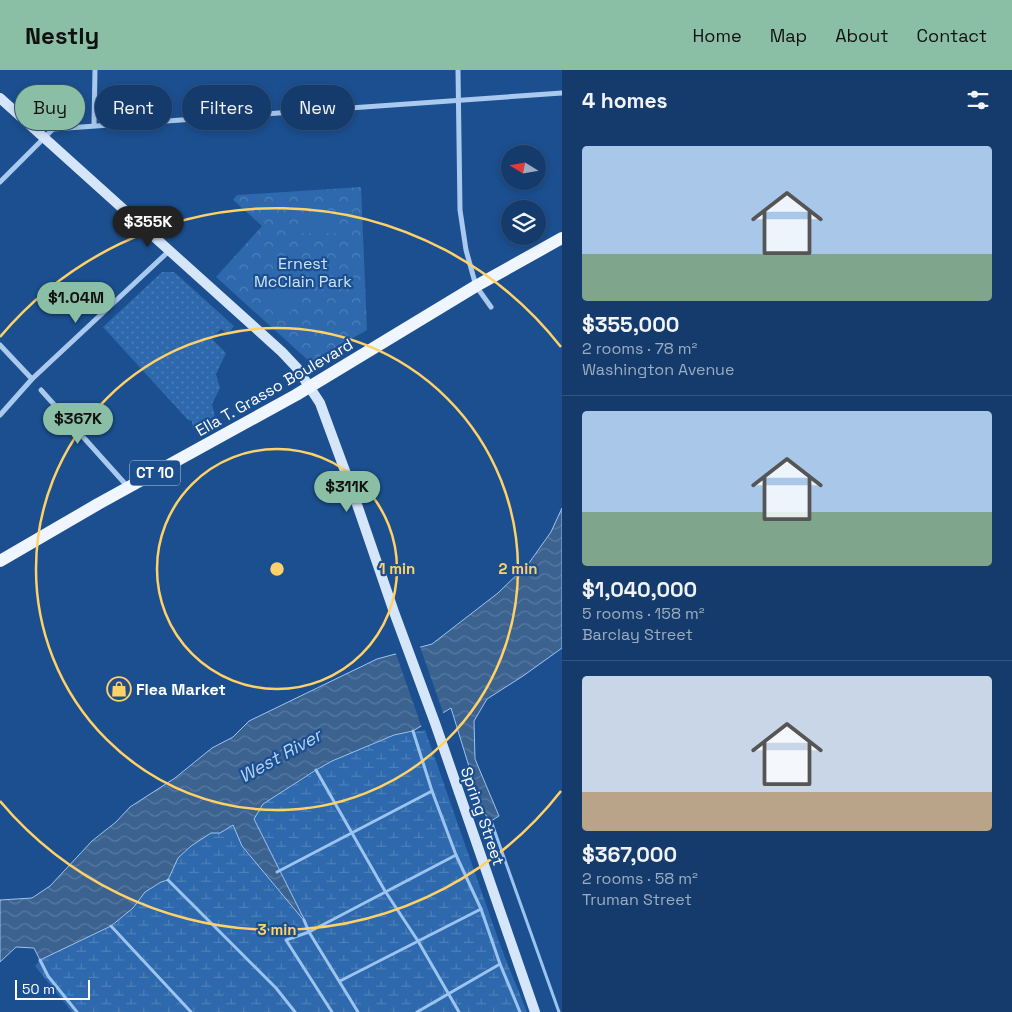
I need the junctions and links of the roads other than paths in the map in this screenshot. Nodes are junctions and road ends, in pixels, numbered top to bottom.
1 (95, 70) edge
2 (458, 70) edge
3 (562, 93) edge
4 (0, 98) edge
5 (458, 100) junction
6 (94, 125) junction
7 (44, 137) junction
8 (0, 182) edge
9 (562, 238) edge
10 (169, 251) junction
11 (476, 286) junction
12 (491, 307) dead end
13 (0, 345) edge
14 (32, 379) junction
15 (310, 387) junction
16 (41, 390) dead end
17 (0, 415) edge
18 (129, 488) junction
19 (1, 558) edge
20 (535, 1012) edge

1 - 6 street
2 - 5 street
3 - 5 street
4 - 7 main road, Spring Street
5 - 6 street
5 - 11 street
6 - 7 street
7 - 8 street
7 - 10 main road, Spring Street
9 - 11 main road, Ella T. Grasso Boulevard / CT 10
10 - 14 street
10 - 15 main road, Spring Street
11 - 12 street
11 - 15 main road, Ella T. Grasso Boulevard / CT 10
13 - 14 street
14 - 17 street
15 - 18 main road, Ella T. Grasso Boulevard / CT 10
15 - 20 main road, Spring Street
16 - 18 street
18 - 19 main road, Ella T. Grasso Boulevard / CT 10

